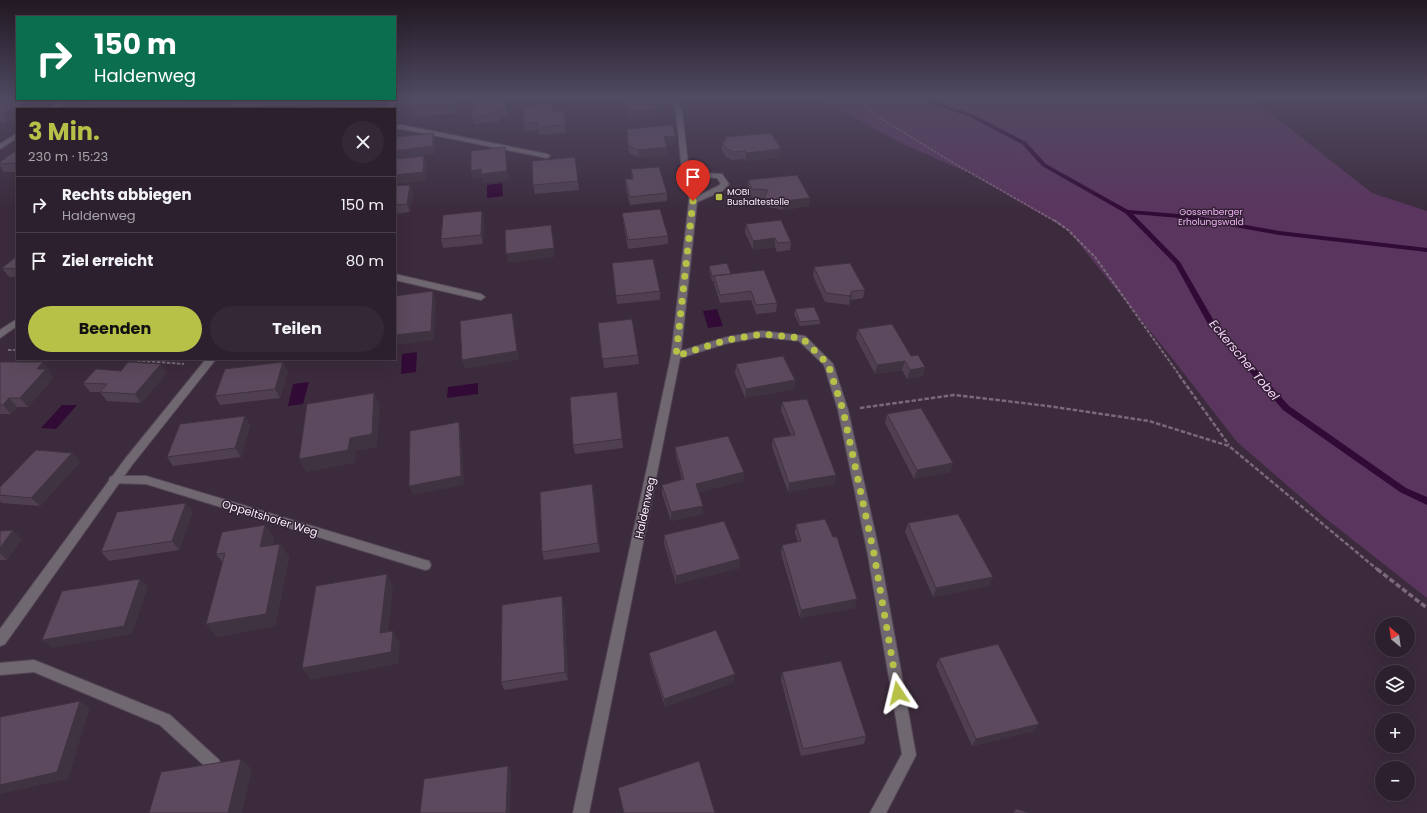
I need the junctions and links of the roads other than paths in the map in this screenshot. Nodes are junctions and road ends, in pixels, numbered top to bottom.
1 (16, 136) edge
2 (447, 136) edge
3 (682, 136) edge
4 (0, 147) edge
5 (547, 156) dead end
6 (692, 180) junction
7 (693, 201) junction
8 (396, 277) edge
9 (482, 297) dead end
10 (16, 323) edge
11 (0, 335) edge
12 (676, 356) junction
13 (209, 362) edge
14 (114, 480) junction
15 (425, 565) dead end
16 (0, 640) edge
17 (0, 669) edge
18 (214, 765) edge
19 (582, 813) edge
20 (878, 813) edge

1 - 4 street
2 - 5 street
3 - 6 street, Haldenweg
6 - 7 street, Haldenweg
6 - 7 street
7 - 12 street, Haldenweg
8 - 9 street
10 - 11 street
12 - 19 street, Haldenweg
12 - 20 street
13 - 14 street
14 - 15 street, Oppeltshofer Weg
14 - 16 street
17 - 18 street

